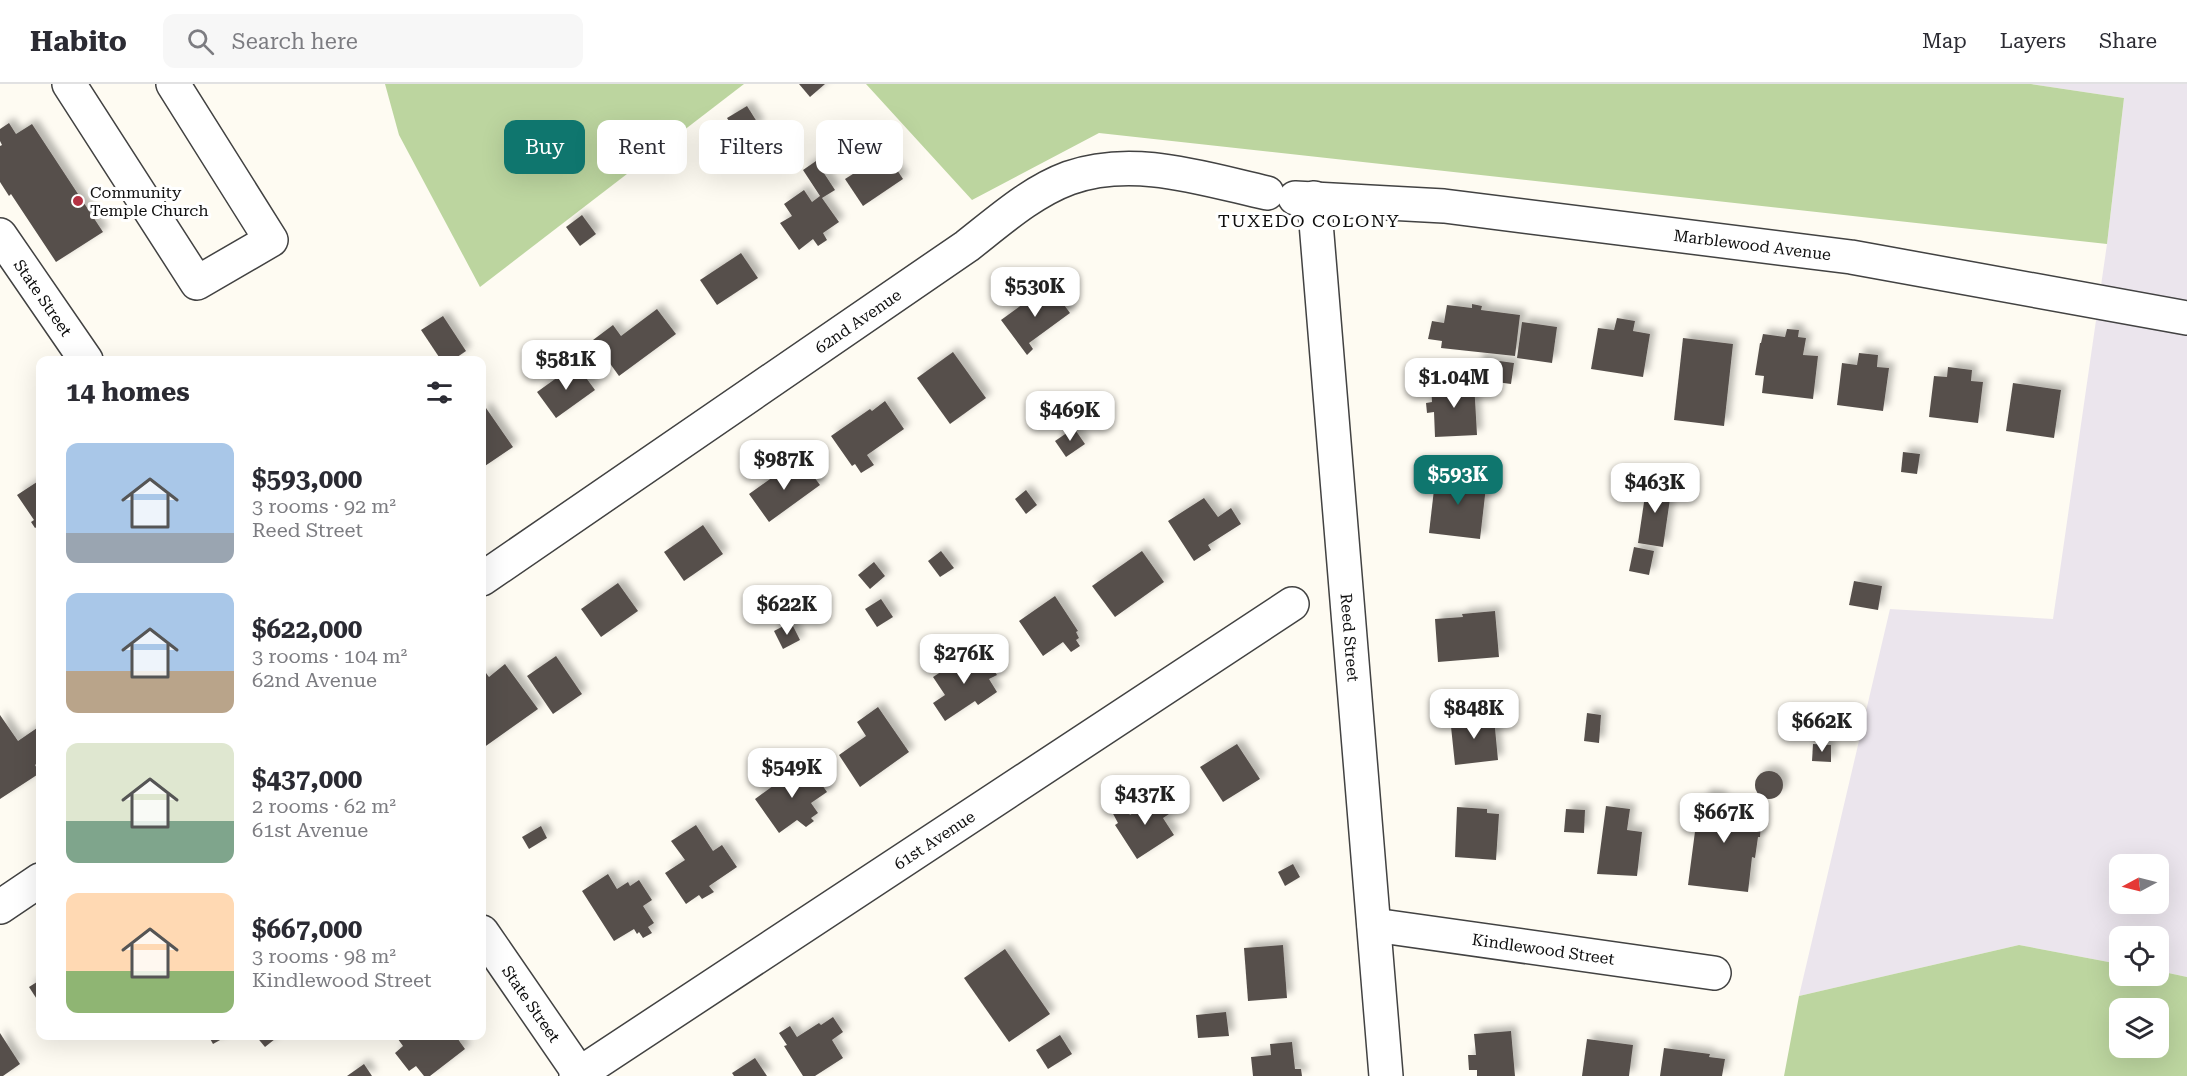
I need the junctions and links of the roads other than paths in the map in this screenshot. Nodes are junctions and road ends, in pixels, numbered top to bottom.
1 (69, 84) edge
2 (173, 84) edge
3 (1292, 197) junction
4 (0, 235) edge
5 (2187, 318) edge
6 (83, 356) edge
7 (486, 576) edge
8 (1292, 604) dead end
9 (36, 883) edge
10 (0, 907) edge
11 (1374, 925) junction
12 (486, 938) edge
13 (1714, 973) dead end
14 (579, 1075) edge
15 (1386, 1076) edge

1 - 2 street
3 - 5 street, Marblewood Avenue
3 - 7 street, 62nd Avenue
3 - 11 street, Reed Street
4 - 6 street, State Street
8 - 14 street, 61st Avenue
9 - 10 street
11 - 13 street, Kindlewood Street
11 - 15 street, Reed Street
12 - 14 street, State Street

